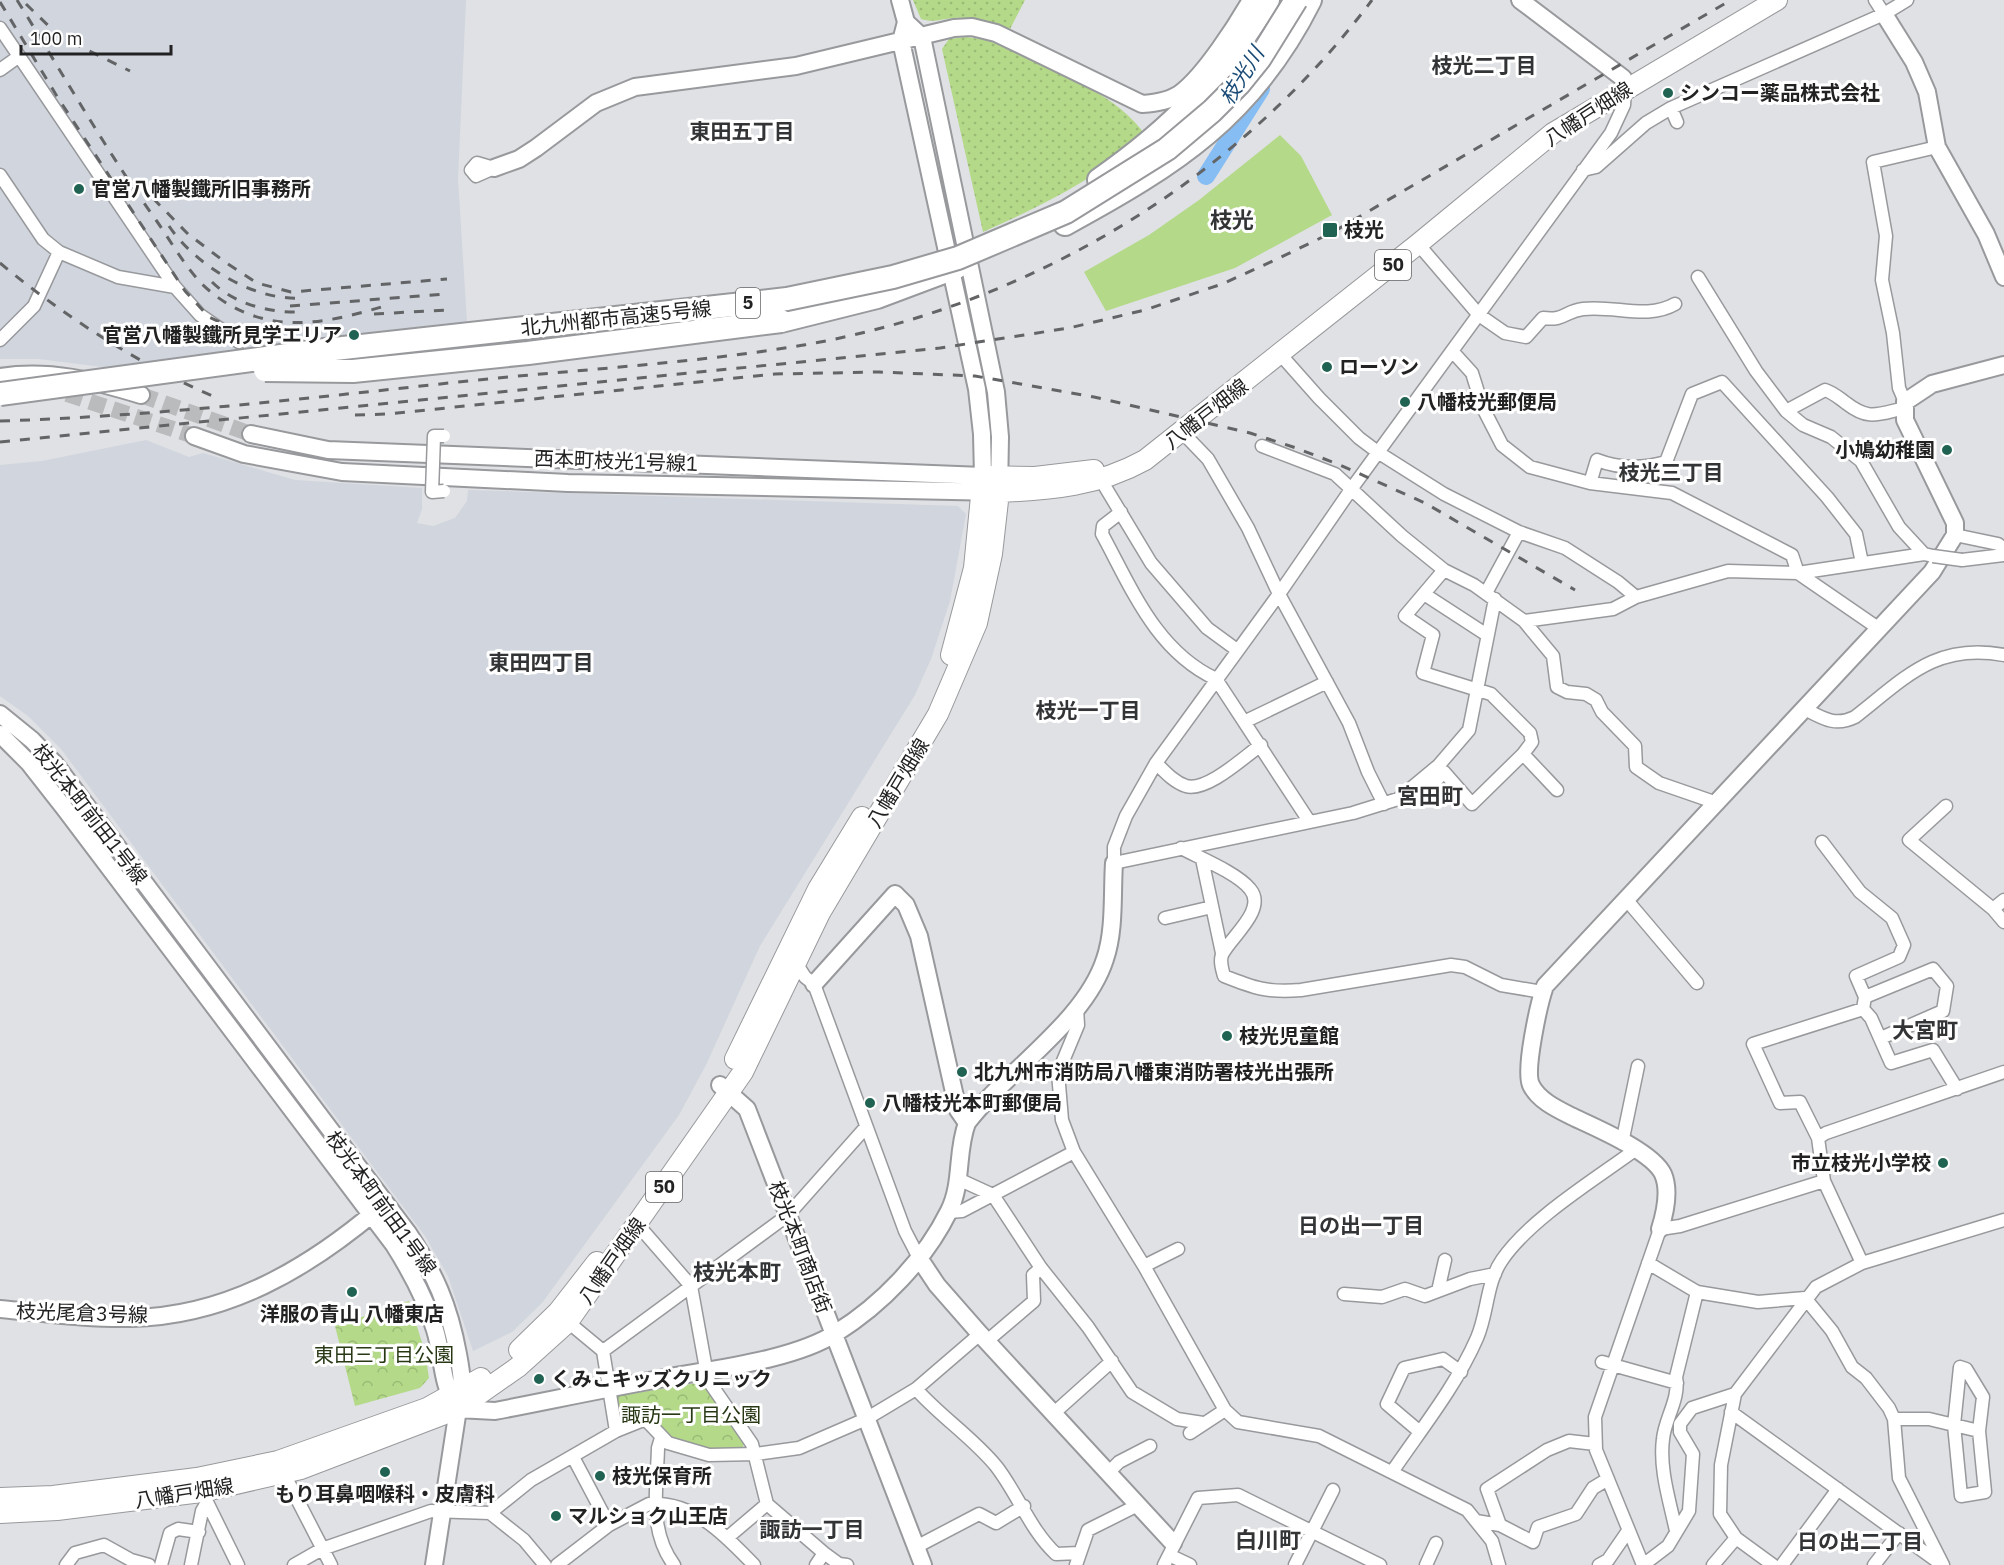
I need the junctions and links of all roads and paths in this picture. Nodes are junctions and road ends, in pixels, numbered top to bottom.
1 (900, 0) edge
2 (1251, 0) edge
3 (1268, 0) edge
4 (1282, 0) edge
5 (1296, 0) edge
6 (1310, 0) edge
7 (1520, 0) edge
8 (1755, 0) edge
9 (1777, 0) edge
10 (1907, 0) edge
11 (1880, 7) edge
12 (906, 22) junction
13 (0, 28) edge
14 (922, 37) junction
15 (901, 41) junction
16 (18, 57) junction
17 (0, 70) edge
18 (1624, 84) junction
19 (1671, 108) junction
20 (1677, 122) dead end
21 (1937, 147) junction
22 (494, 168) dead end
23 (1583, 170) junction
24 (0, 175) edge
25 (1108, 188) junction
26 (1061, 217) junction
27 (1418, 244) junction
28 (59, 252) junction
29 (2001, 258) edge
30 (960, 259) junction
31 (1698, 277) dead end
32 (2004, 278) edge
33 (175, 286) junction
34 (1675, 304) dead end
35 (1479, 315) junction
36 (0, 340) edge
37 (239, 342) dead end
38 (1453, 352) junction
39 (1280, 354) junction
40 (2004, 365) edge
41 (0, 377) edge
42 (99, 381) junction
43 (67, 393) tunnel mouth
44 (0, 394) edge
45 (141, 395) tunnel mouth
46 (1905, 405) junction
47 (1786, 411) junction
48 (1183, 433) junction
49 (251, 435) tunnel mouth
50 (194, 436) tunnel mouth
51 (444, 436) dead end
52 (1262, 446) dead end
53 (1379, 453) junction
54 (419, 455) junction
55 (418, 475) junction
56 (1101, 480) junction
57 (1590, 483) junction
58 (991, 484) junction
59 (1352, 488) junction
60 (444, 491) dead end
61 (1121, 512) junction
62 (1519, 532) junction
63 (1955, 536) junction
64 (2004, 549) edge
65 (1928, 555) junction
66 (2004, 555) edge
67 (1862, 563) junction
68 (1444, 570) junction
69 (1798, 573) junction
70 (1279, 594) junction
71 (1424, 594) junction
72 (1490, 596) junction
73 (1636, 597) junction
74 (1524, 621) junction
75 (1878, 628) junction
76 (1487, 635) junction
77 (1237, 650) junction
78 (2004, 655) edge
79 (1216, 679) junction
80 (1327, 682) junction
81 (1477, 692) junction
82 (1803, 708) junction
83 (0, 714) edge
84 (1246, 721) junction
85 (0, 734) edge
86 (1261, 745) junction
87 (1523, 754) junction
88 (1156, 763) junction
89 (1410, 790) junction
90 (1557, 790) dead end
91 (1714, 801) junction
92 (1384, 804) junction
93 (1946, 806) dead end
94 (1309, 821) junction
95 (1822, 842) dead end
96 (1181, 848) junction
97 (1202, 859) junction
98 (1114, 863) junction
99 (1625, 898) junction
100 (2004, 900) edge
101 (1212, 908) junction
102 (1993, 909) junction
103 (1165, 918) dead end
104 (2004, 922) edge
105 (1222, 953) junction
106 (796, 963) junction
107 (1697, 983) dead end
108 (814, 984) junction
109 (1542, 992) junction
110 (1864, 1003) junction
111 (1077, 1008) junction
112 (1881, 1038) junction
113 (1638, 1066) dead end
114 (2004, 1072) edge
115 (725, 1088) junction
116 (1957, 1089) junction
117 (967, 1123) junction
118 (866, 1127) junction
119 (1818, 1138) junction
120 (1629, 1147) junction
121 (1074, 1152) junction
122 (958, 1179) junction
123 (1824, 1181) junction
124 (993, 1195) junction
125 (385, 1204) junction
126 (949, 1212) junction
127 (788, 1215) junction
128 (370, 1216) junction
129 (2004, 1220) edge
130 (638, 1225) junction
131 (1660, 1229) junction
132 (1178, 1249) dead end
133 (919, 1258) junction
134 (1445, 1260) dead end
135 (1648, 1263) junction
136 (1862, 1263) junction
137 (1144, 1266) junction
138 (1041, 1268) junction
139 (1495, 1274) junction
140 (691, 1286) junction
141 (1438, 1291) junction
142 (1698, 1292) junction
143 (1344, 1294) dead end
144 (1805, 1298) junction
145 (0, 1309) edge
146 (567, 1322) junction
147 (834, 1334) junction
148 (984, 1337) junction
149 (603, 1351) junction
150 (1112, 1361) junction
151 (1608, 1364) junction
152 (706, 1371) junction
153 (1461, 1372) junction
154 (1677, 1383) junction
155 (609, 1388) junction
156 (916, 1389) junction
157 (1735, 1394) junction
158 (458, 1399) junction
159 (1225, 1410) junction
160 (1731, 1412) junction
161 (1054, 1413) junction
162 (866, 1419) junction
163 (1894, 1419) junction
164 (1203, 1424) junction
165 (1954, 1425) junction
166 (616, 1431) junction
167 (1979, 1431) junction
168 (1420, 1432) junction
169 (1190, 1433) dead end
170 (661, 1438) junction
171 (1595, 1444) junction
172 (1150, 1446) dead end
173 (756, 1454) junction
174 (573, 1458) junction
175 (281, 1468) junction
176 (1109, 1472) junction
177 (1392, 1472) junction
178 (1608, 1479) junction
179 (1838, 1489) junction
180 (1333, 1490) dead end
181 (201, 1492) junction
182 (0, 1498) edge
183 (656, 1504) junction
184 (767, 1504) junction
185 (1138, 1505) junction
186 (1024, 1506) junction
187 (445, 1512) junction
188 (0, 1513) edge
189 (490, 1513) junction
190 (1476, 1521) junction
191 (609, 1525) junction
192 (1500, 1525) junction
193 (1312, 1531) junction
194 (1628, 1531) junction
195 (1676, 1531) junction
196 (199, 1532) junction
197 (1899, 1533) junction
198 (727, 1538) junction
199 (1736, 1538) junction
200 (1436, 1544) dead end
201 (916, 1547) junction
202 (322, 1549) junction
203 (824, 1553) junction
204 (1169, 1554) edge
205 (663, 1559) edge
206 (1077, 1559) edge
207 (66, 1565) edge
208 (149, 1565) edge
209 (161, 1565) edge
210 (191, 1565) edge
211 (238, 1565) edge
212 (294, 1565) edge
213 (331, 1565) edge
214 (434, 1565) edge
215 (545, 1565) edge
216 (557, 1565) edge
217 (674, 1565) edge
218 (754, 1565) edge
219 (816, 1565) edge
220 (848, 1565) edge
221 (923, 1565) edge
222 (1190, 1565) edge
223 (1295, 1565) edge
224 (1380, 1565) edge
225 (1426, 1565) edge
226 (1499, 1565) edge
227 (1599, 1565) edge
228 (1643, 1565) edge
229 (1713, 1565) edge
230 (1773, 1565) edge
231 (1782, 1565) edge
232 (1874, 1565) edge
233 (1943, 1565) edge

1 - 12 street
2 - 14 street
3 - 26 highway
4 - 25 highway, 北九州都市高速5号線 / 5, bridge
5 - 25 highway, 北九州都市高速5号線 / 5, bridge
6 - 26 highway
7 - 18 street
8 - 18 main road, 八幡戸畑線 / 50
9 - 18 main road, 八幡戸畑線 / 50
10 - 11 street
11 - 19 street
11 - 21 street
12 - 14 street
12 - 15 street, 八幡戸畑線
13 - 16 street
14 - 15 street
14 - 30 street, 八幡戸畑線
15 - 22 street
15 - 30 street, 八幡戸畑線
16 - 17 street
16 - 33 street
18 - 23 street
18 - 27 main road, 八幡戸畑線 / 50
18 - 58 main road, 八幡戸畑線 / 50
19 - 20 street
19 - 23 street
21 - 29 street
21 - 46 street
23 - 35 street
24 - 28 street
25 - 42 highway, 北九州都市高速5号線 / 5, bridge
26 - 30 highway
27 - 35 street
27 - 39 main road, 八幡戸畑線 / 50
28 - 33 street
28 - 36 street
29 - 32 street
30 - 42 highway, bridge
30 - 58 street, 八幡戸畑線
31 - 47 street
33 - 37 street
34 - 35 street
35 - 38 street
38 - 53 street
38 - 57 street
39 - 48 main road, 八幡戸畑線 / 50
39 - 53 street
40 - 46 street
41 - 45 street
42 - 44 highway, 北九州都市高速5号線, bridge
43 - 44 street
46 - 47 street
46 - 63 street
47 - 65 street
48 - 56 main road, 八幡戸畑線 / 50
48 - 70 street
49 - 54 street, 西本町枝光1号線1
50 - 55 street, 西本町枝光1号線1
51 - 60 street, bridge
52 - 59 street
53 - 59 street
53 - 62 street
54 - 55 street
54 - 58 street, 西本町枝光1号線1
55 - 58 street, 西本町枝光1号線1
56 - 58 main road, 八幡戸畑線 / 50
56 - 61 street
57 - 67 street
57 - 69 street
58 - 106 main road, 八幡戸畑線 / 50
58 - 115 main road, 八幡戸畑線 / 50
59 - 68 street
59 - 70 street
61 - 77 street
61 - 79 street
62 - 72 street
62 - 73 street
63 - 64 street
63 - 75 street
65 - 66 street, bridge
65 - 67 street
67 - 69 street
68 - 71 street
68 - 72 street
69 - 73 street
69 - 75 street
70 - 77 street
70 - 80 street
71 - 76 street
71 - 81 street
72 - 74 street
72 - 76 street
73 - 74 street
74 - 91 street
75 - 82 street
76 - 81 street
77 - 79 street
78 - 82 street
79 - 84 street
79 - 88 street
80 - 84 street
80 - 92 street
81 - 87 street
81 - 89 street
82 - 91 street
83 - 125 street, 枝光本町前田1号線
84 - 86 street
85 - 128 street, 枝光本町前田1号線
86 - 88 street
86 - 94 street
87 - 89 street
87 - 90 street
88 - 98 street
89 - 92 street
91 - 99 street
92 - 94 street
93 - 102 street
94 - 96 street
95 - 110 street
96 - 97 street
96 - 98 street
97 - 101 street
97 - 105 street
98 - 111 street
99 - 107 street
99 - 109 street
100 - 102 street
101 - 103 street
101 - 105 street
102 - 104 street
105 - 109 street
106 - 108 street
106 - 115 main road, 八幡戸畑線 / 50
108 - 117 street
108 - 118 street
109 - 120 street
110 - 112 street
110 - 112 street
110 - 119 street
111 - 117 street
111 - 121 street
112 - 116 street
113 - 120 street
114 - 116 street
115 - 127 street, 枝光本町商店街
115 - 130 main road, 八幡戸畑線 / 50
115 - 158 main road, 八幡戸畑線 / 50
116 - 119 street
117 - 122 street
118 - 127 street
118 - 133 street
119 - 123 street
120 - 131 street
120 - 139 street
121 - 124 street
121 - 137 street
122 - 124 street
122 - 126 street
123 - 131 street
123 - 136 street
124 - 126 street
124 - 138 street
125 - 128 street, 枝光尾倉3号線
125 - 158 street, 枝光本町前田1号線
126 - 133 street
127 - 140 street
127 - 147 street, 枝光本町商店街
128 - 145 street, 枝光尾倉3号線
128 - 158 street, 枝光本町前田1号線
129 - 136 street
130 - 140 street
130 - 146 main road, 八幡戸畑線 / 50
131 - 135 street
132 - 137 street
133 - 147 street
133 - 148 street
134 - 141 street
135 - 142 street
135 - 151 street
136 - 144 street
137 - 159 street
138 - 148 street
138 - 150 street
139 - 141 street
139 - 153 street
140 - 149 street
140 - 152 street
141 - 143 street
142 - 144 street
142 - 154 street
144 - 157 street
144 - 163 street
146 - 149 street
146 - 158 main road, 八幡戸畑線 / 50
147 - 152 street
147 - 162 street, 枝光本町商店街
148 - 156 street
148 - 161 street
149 - 155 street
150 - 161 street
150 - 164 street
151 - 154 street
151 - 171 street
152 - 155 street
152 - 173 street
153 - 168 street
153 - 168 street
154 - 195 street
155 - 158 street
155 - 166 street
156 - 162 street
156 - 186 street
157 - 160 street
157 - 195 street
158 - 175 main road, 八幡戸畑線 / 50
158 - 187 street
159 - 164 street
159 - 177 street
160 - 179 street
160 - 199 street
161 - 176 street
162 - 173 street
162 - 201 street, 枝光本町商店街
163 - 165 street
163 - 233 street
164 - 169 street
165 - 167 street
165 - 167 street
165 - 167 street
166 - 170 street
166 - 174 street
168 - 177 street
170 - 173 street
170 - 183 street
171 - 178 street
171 - 192 street
172 - 176 street
173 - 184 street
174 - 189 street
174 - 191 street
175 - 181 main road, 八幡戸畑線 / 50
175 - 202 street
176 - 185 street
177 - 190 street
178 - 192 street
178 - 194 street
179 - 197 street
179 - 231 street
180 - 193 street
181 - 182 main road, 八幡戸畑線 / 50
181 - 188 main road, 八幡戸畑線 / 50
181 - 196 street
181 - 211 street
183 - 191 street
183 - 198 street
183 - 205 street
184 - 198 street
184 - 203 street
185 - 204 street
185 - 206 street
186 - 201 street
186 - 206 street
187 - 189 street
187 - 202 street
187 - 214 street
189 - 215 street
190 - 192 street
190 - 226 street
191 - 216 street
193 - 204 street
193 - 223 street
193 - 224 street
194 - 227 street
194 - 228 street
195 - 228 street
196 - 209 street
196 - 210 street
197 - 232 street
197 - 233 street
198 - 218 street
199 - 229 street
199 - 230 street
200 - 225 street
201 - 221 street, 枝光本町商店街
202 - 212 street
202 - 213 street
203 - 219 street
203 - 220 street
204 - 222 street
205 - 217 street
207 - 208 street

